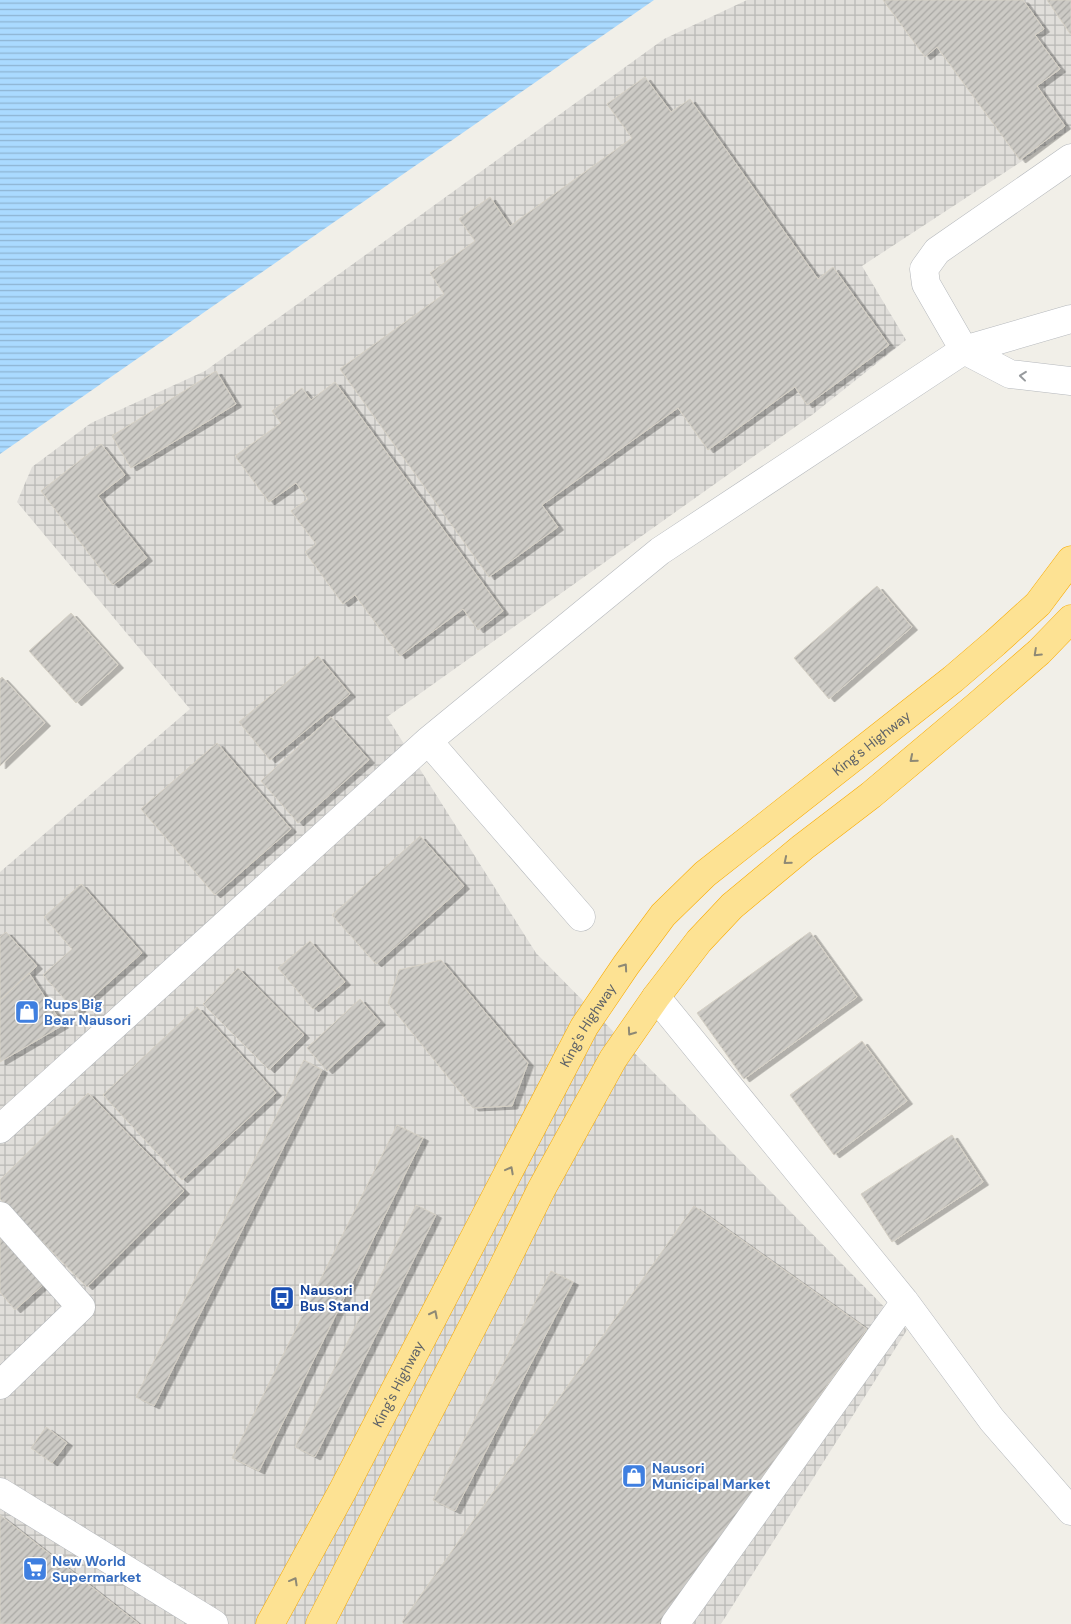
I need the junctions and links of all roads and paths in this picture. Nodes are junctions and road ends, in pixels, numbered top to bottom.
1 (1071, 158) edge
2 (1071, 319) edge
3 (964, 350) junction
4 (1071, 381) edge
5 (1071, 560) edge
6 (1071, 619) edge
7 (428, 742) junction
8 (581, 917) dead end
9 (656, 997) junction
10 (2, 1124) edge
11 (0, 1216) edge
12 (905, 1302) junction
13 (0, 1385) edge
14 (0, 1492) edge
15 (1071, 1511) edge
16 (214, 1624) edge
17 (270, 1624) edge
18 (320, 1624) edge
19 (675, 1624) edge

1 - 3 street
2 - 3 street
4 -> 3 street
3 - 7 street
17 -> 5 highway, King's Highway
6 -> 9 highway
7 - 8 street
7 - 10 street
9 - 12 street
9 -> 18 highway
11 - 13 street
12 - 15 street
12 - 19 street
14 - 16 street

